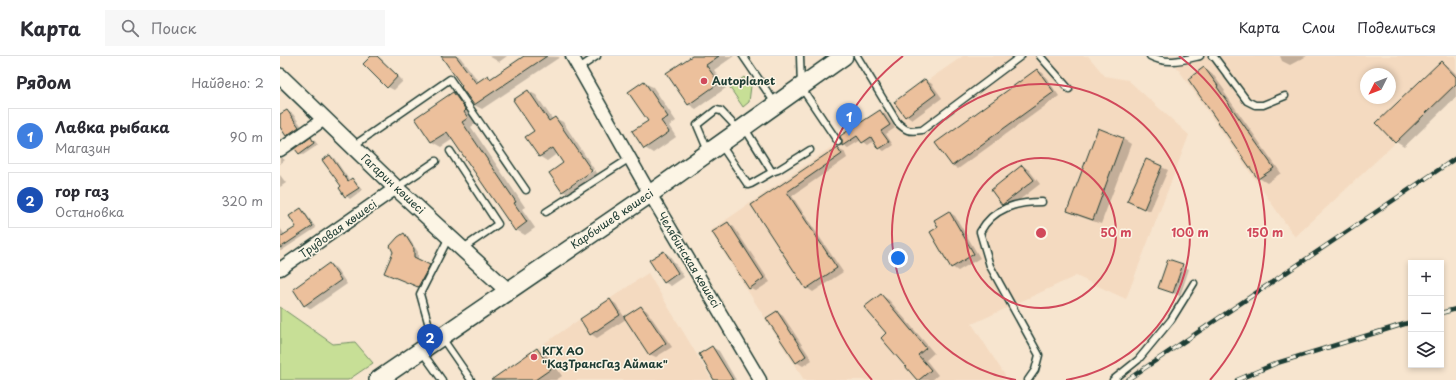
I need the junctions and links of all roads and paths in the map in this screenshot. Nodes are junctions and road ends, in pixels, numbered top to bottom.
1 (572, 56) edge
2 (597, 56) edge
3 (743, 56) edge
4 (800, 56) edge
5 (844, 56) edge
6 (857, 56) edge
7 (1021, 56) edge
8 (1040, 56) edge
9 (1150, 56) edge
10 (1200, 56) edge
11 (1212, 56) edge
12 (579, 68) junction
13 (280, 76) edge
14 (801, 86) junction
15 (1069, 90) dead end
16 (1285, 96) dead end
17 (776, 104) junction
18 (324, 119) junction
19 (742, 128) junction
20 (838, 142) dead end
21 (352, 146) junction
22 (714, 148) junction
23 (280, 150) edge
24 (810, 150) dead end
25 (450, 151) dead end
26 (630, 158) junction
27 (436, 161) dead end
28 (772, 172) junction
29 (396, 188) junction
30 (526, 190) dead end
31 (650, 194) junction
32 (1042, 202) dead end
33 (546, 212) dead end
34 (449, 237) junction
35 (462, 248) junction
36 (280, 269) edge
37 (1194, 283) dead end
38 (508, 291) junction
39 (432, 343) junction
40 (439, 379) edge
41 (378, 380) edge
42 (470, 380) edge
43 (760, 380) edge
44 (1028, 380) edge
45 (1113, 380) edge

1 - 12 street, Челябинская көшесі
2 - 12 lane
3 - 17 lane
4 - 14 lane
5 - 14 main road, Карбышев көшесі
6 - 7 lane
8 - 15 lane
9 - 10 lane
11 - 16 lane
12 - 26 street, Челябинская көшесі
13 - 18 street, Гагарин көшесі
14 - 17 main road, Карбышев көшесі
14 - 20 lane
17 - 19 main road, Карбышев көшесі
18 - 21 street, Гагарин көшесі
18 - 23 street
19 - 22 main road, Карбышев көшесі
19 - 22 lane
19 - 28 lane
21 - 29 street, Гагарин көшесі
21 - 30 lane
22 - 28 lane
22 - 31 main road, Карбышев көшесі
24 - 28 lane
25 - 35 lane
26 - 31 street, Челябинская көшесі
26 - 33 lane
27 - 29 lane
29 - 34 street, Гагарин көшесі
29 - 36 street, Трудовая көшесі
31 - 38 main road, Карбышев көшесі
31 - 43 street, Челябинская көшесі
32 - 44 lane
34 - 35 street, Гагарин көшесі
34 - 39 lane
35 - 38 street, Гагарин көшесі
37 - 45 lane
38 - 39 main road, Карбышев көшесі
39 - 40 lane
39 - 41 main road, Карбышев көшесі
39 - 42 lane

